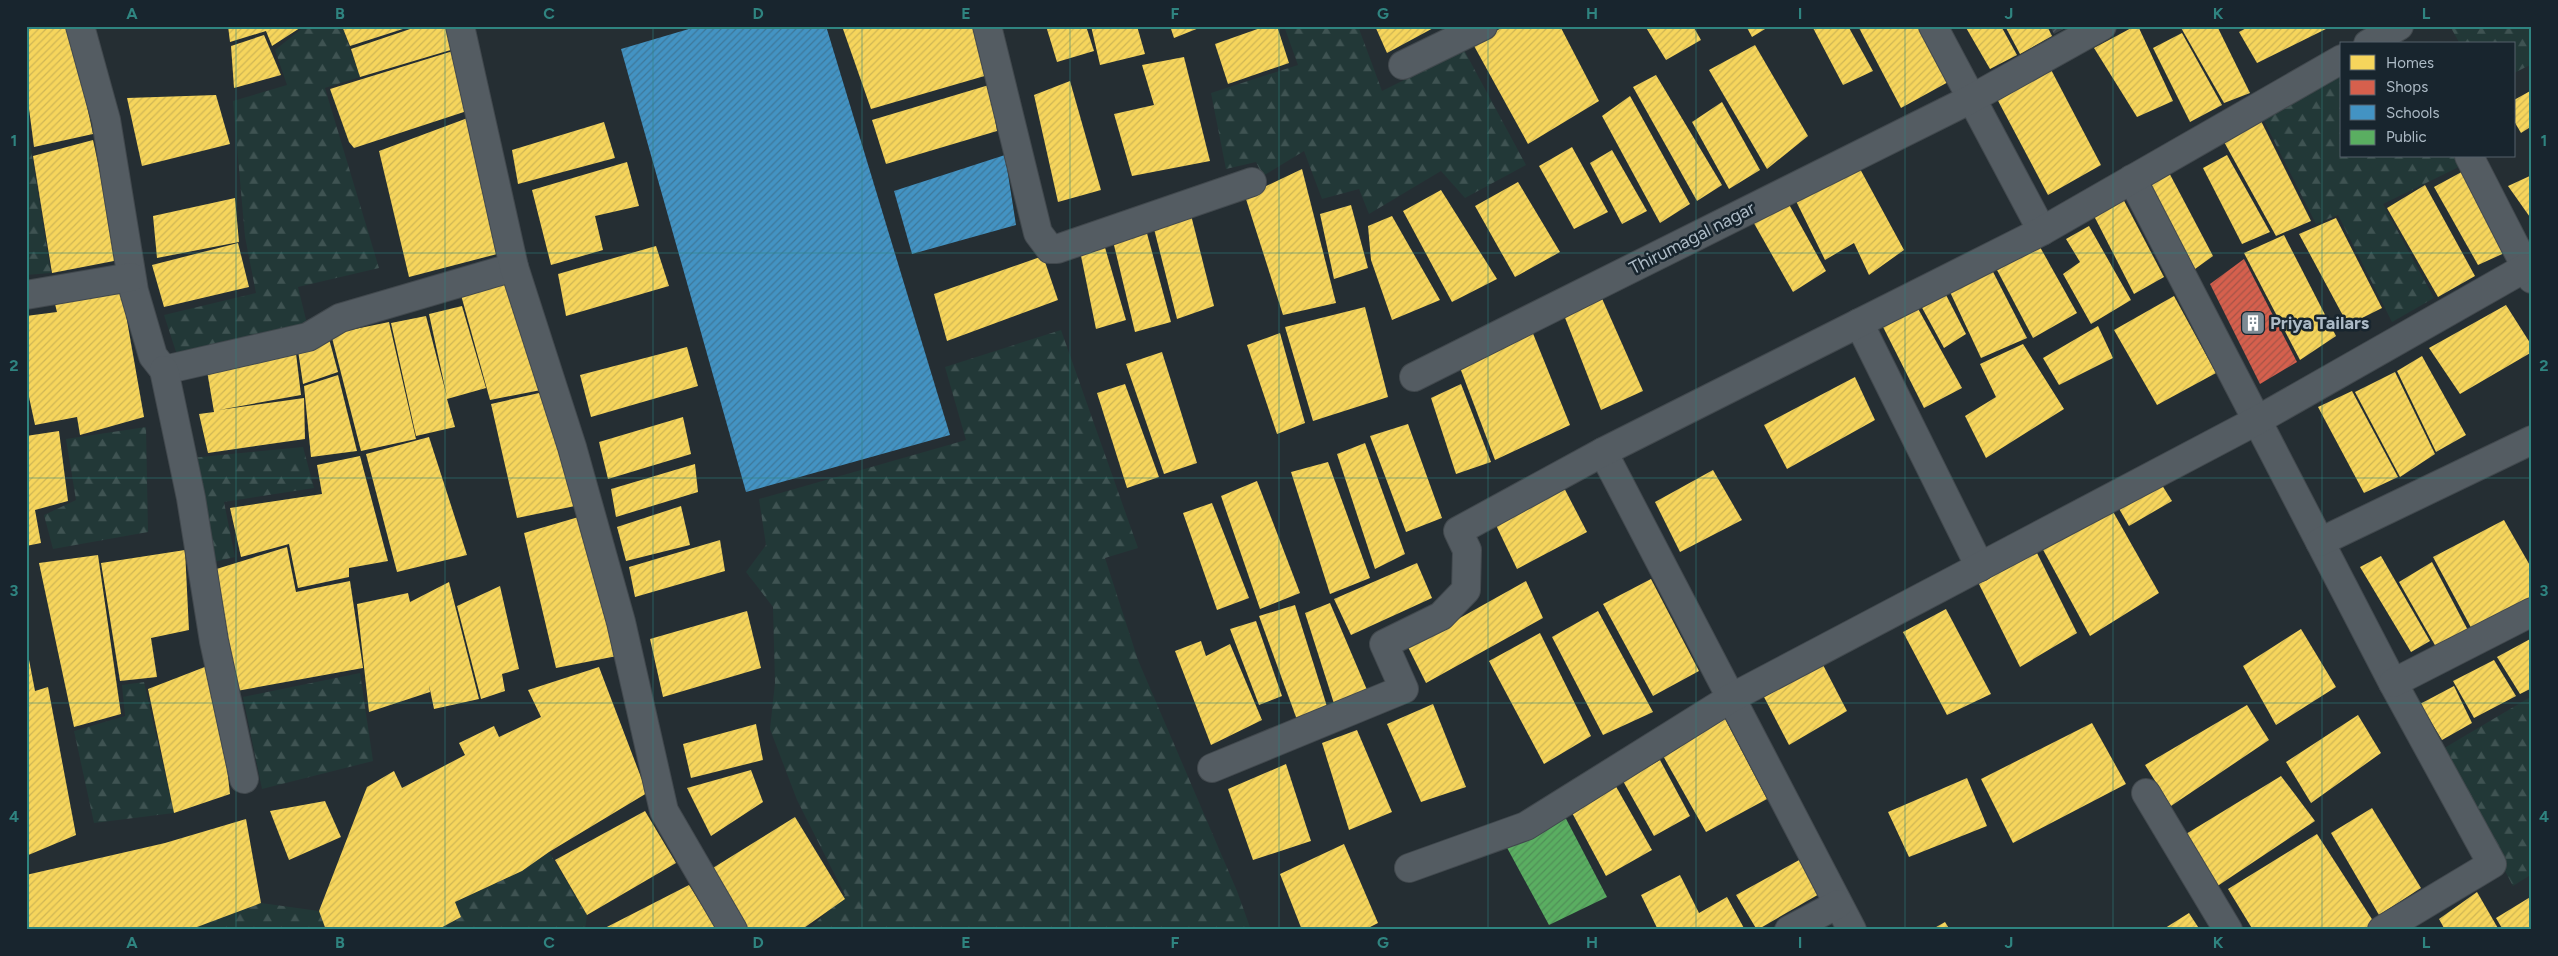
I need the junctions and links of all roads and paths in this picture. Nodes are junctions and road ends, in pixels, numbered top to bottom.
1 (80, 26) edge
2 (460, 26) edge
3 (987, 26) edge
4 (1483, 26) edge
5 (1933, 26) edge
6 (2102, 26) edge
7 (2399, 26) edge
8 (2403, 26) edge
9 (2371, 42) edge
10 (2411, 42) edge
11 (2340, 60) edge
12 (1403, 65) dead end
13 (1971, 99) junction
14 (2470, 158) edge
15 (2132, 179) junction
16 (1252, 182) dead end
17 (2042, 231) junction
18 (514, 267) junction
19 (2528, 274) edge
20 (131, 277) junction
21 (26, 295) edge
22 (1859, 323) junction
23 (164, 370) junction
24 (1414, 377) dead end
25 (2256, 421) junction
26 (2532, 440) edge
27 (1603, 452) junction
28 (2320, 542) junction
29 (1980, 567) junction
30 (2532, 612) edge
31 (2393, 683) junction
32 (1731, 698) junction
33 (1212, 768) dead end
34 (244, 779) dead end
35 (2146, 793) dead end
36 (1409, 868) dead end
37 (1838, 904) junction
38 (733, 930) edge
39 (1789, 930) edge
40 (1852, 930) edge
41 (2228, 930) edge
42 (2382, 930) edge

1 - 20 street
2 - 18 street
3 - 16 street
4 - 12 street
5 - 13 street
6 - 13 street, Thirumagal nagar
7 - 9 street
8 - 10 street
11 - 15 street
13 - 17 street
13 - 24 street, Thirumagal nagar
14 - 19 street
15 - 17 street
15 - 25 street
17 - 22 street
18 - 23 street
18 - 38 street
19 - 25 street
20 - 21 street
20 - 23 street
22 - 27 street
22 - 29 street
23 - 34 street
25 - 28 street
25 - 29 street
26 - 28 street
27 - 32 street
27 - 33 street
28 - 31 street
29 - 32 street
30 - 31 street
31 - 42 street
32 - 36 street
32 - 37 street
35 - 41 street
37 - 39 street
37 - 40 street

